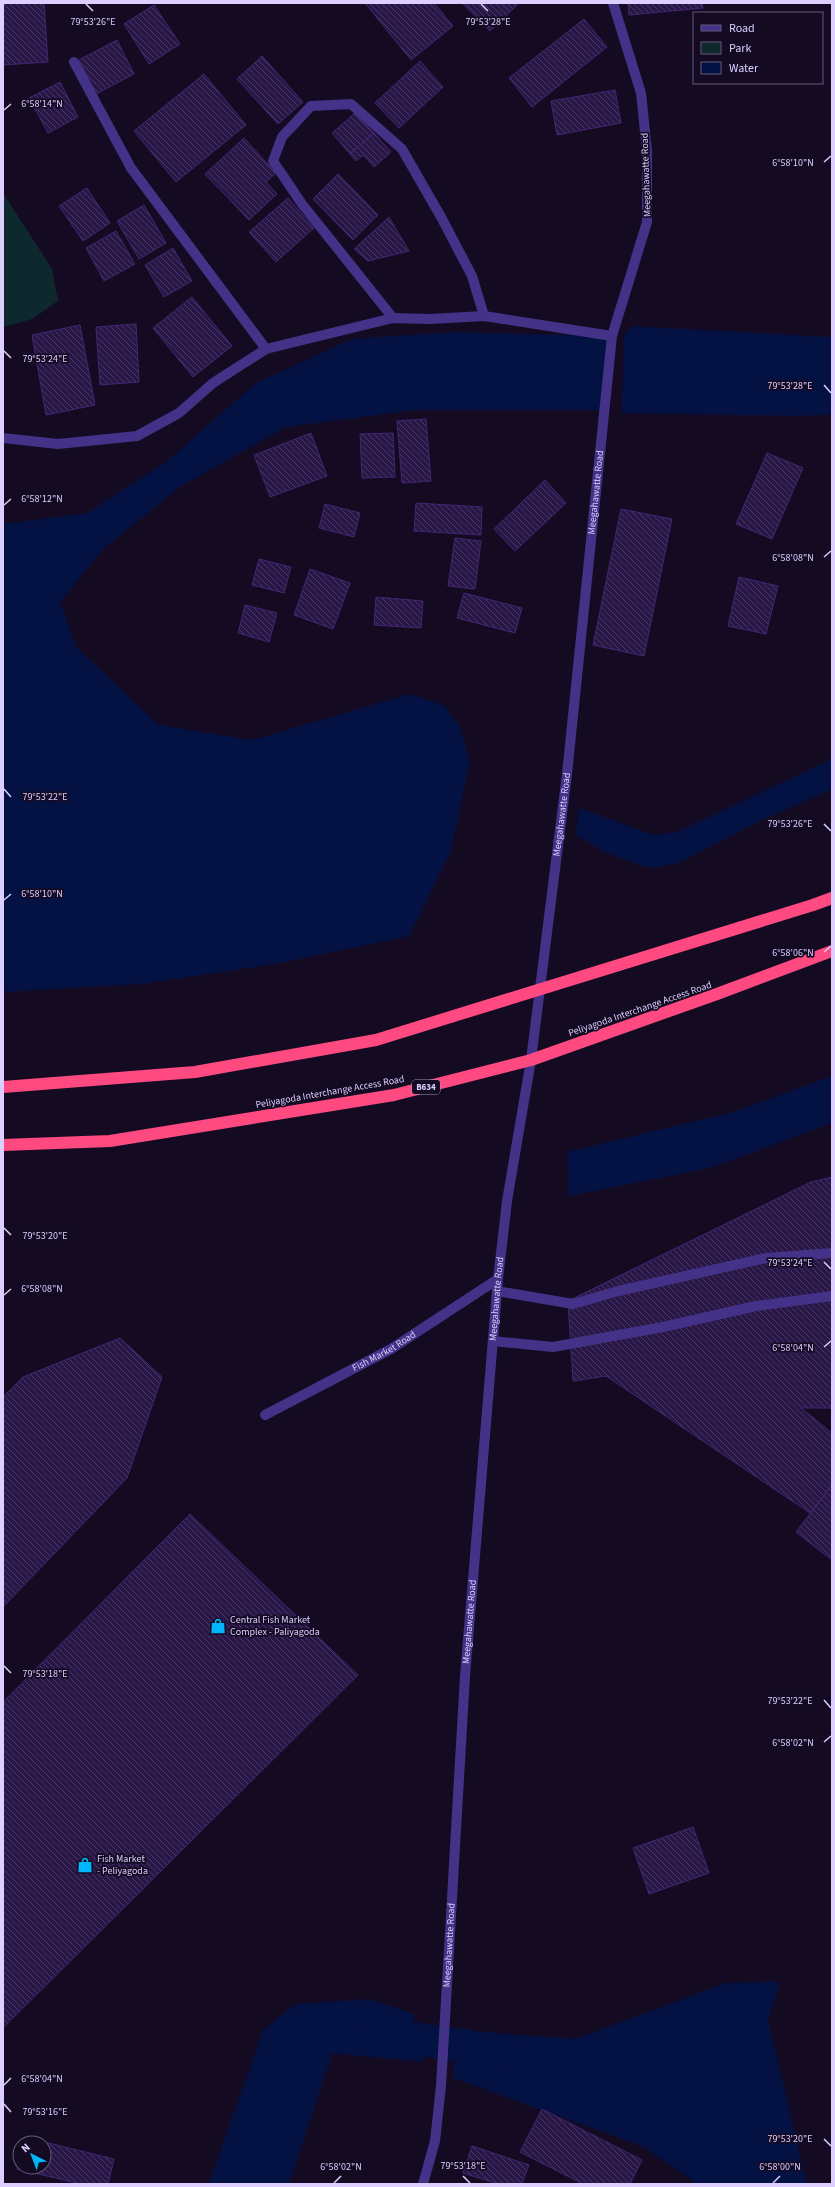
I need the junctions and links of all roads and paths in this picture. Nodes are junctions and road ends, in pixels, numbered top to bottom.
1 (613, 3) edge
2 (74, 62) dead end
3 (484, 316) junction
4 (393, 318) junction
5 (612, 336) junction
6 (266, 349) junction
7 (3, 438) edge
8 (832, 898) edge
9 (832, 950) edge
10 (540, 989) junction
11 (531, 1060) junction
12 (3, 1087) edge
13 (3, 1144) edge
14 (832, 1253) edge
15 (498, 1279) junction
16 (497, 1291) junction
17 (832, 1296) edge
18 (493, 1341) junction
19 (265, 1414) dead end
20 (423, 2184) edge

1 - 5 street, Meegahawatte Road
2 - 6 street
3 - 4 street
3 - 4 street
3 - 5 street
4 - 6 street
5 - 10 street, Meegahawatte Road
6 - 7 street
8 - 10 highway
9 - 11 highway, Peliyagoda Interchange Access Road / B634
10 - 11 street, Meegahawatte Road
10 - 12 highway
11 - 13 highway, Peliyagoda Interchange Access Road / B634
11 - 15 street, Meegahawatte Road
14 - 16 street
15 - 16 street, Meegahawatte Road
15 - 19 street, Fish Market Road
16 - 18 street, Meegahawatte Road
17 - 18 street
18 - 20 street, Meegahawatte Road

